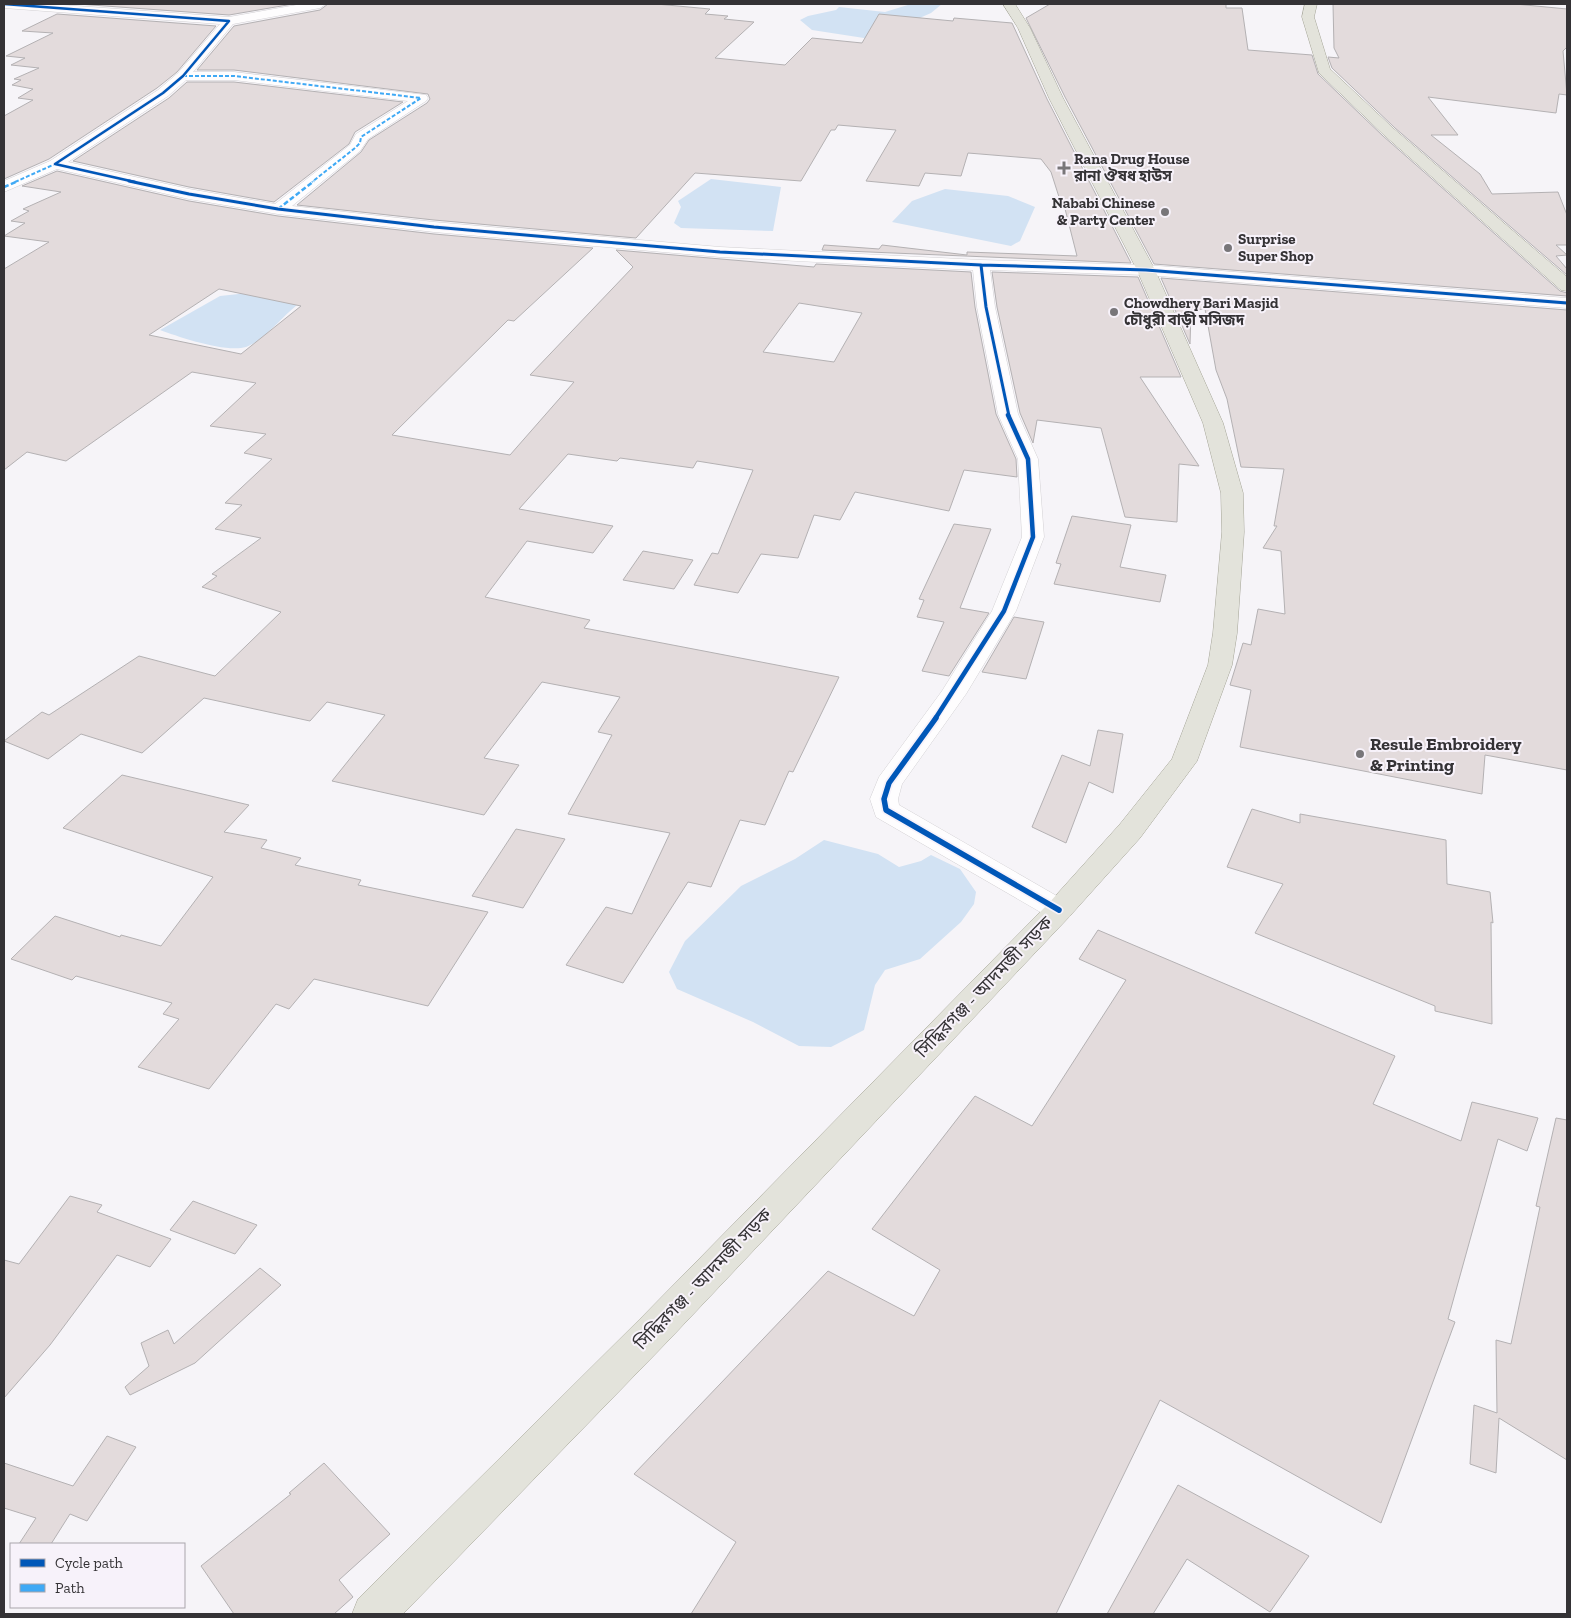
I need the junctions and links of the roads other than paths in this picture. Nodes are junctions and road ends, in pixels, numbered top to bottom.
1 (4, 4) edge
2 (320, 4) edge
3 (1009, 4) edge
4 (1311, 4) edge
5 (230, 21) junction
6 (183, 76) junction
7 (55, 164) junction
8 (4, 187) edge
9 (278, 209) junction
10 (981, 265) junction
11 (1146, 270) junction
12 (1567, 286) edge
13 (1567, 303) edge
14 (1059, 910) junction
15 (373, 1614) edge

1 - 5 street
2 - 5 street
3 - 11 main road, সিদ্ধিরগঞ্জ - আদমজী সড়ক
4 - 12 main road
5 - 6 street
6 - 7 street
6 - 9 street
7 - 8 street
7 - 9 street
9 - 10 street
10 - 11 street
10 - 14 street
11 - 13 street
11 - 14 main road, সিদ্ধিরগঞ্জ - আদমজী সড়ক
14 - 15 main road, সিদ্ধিরগঞ্জ - আদমজী সড়ক

